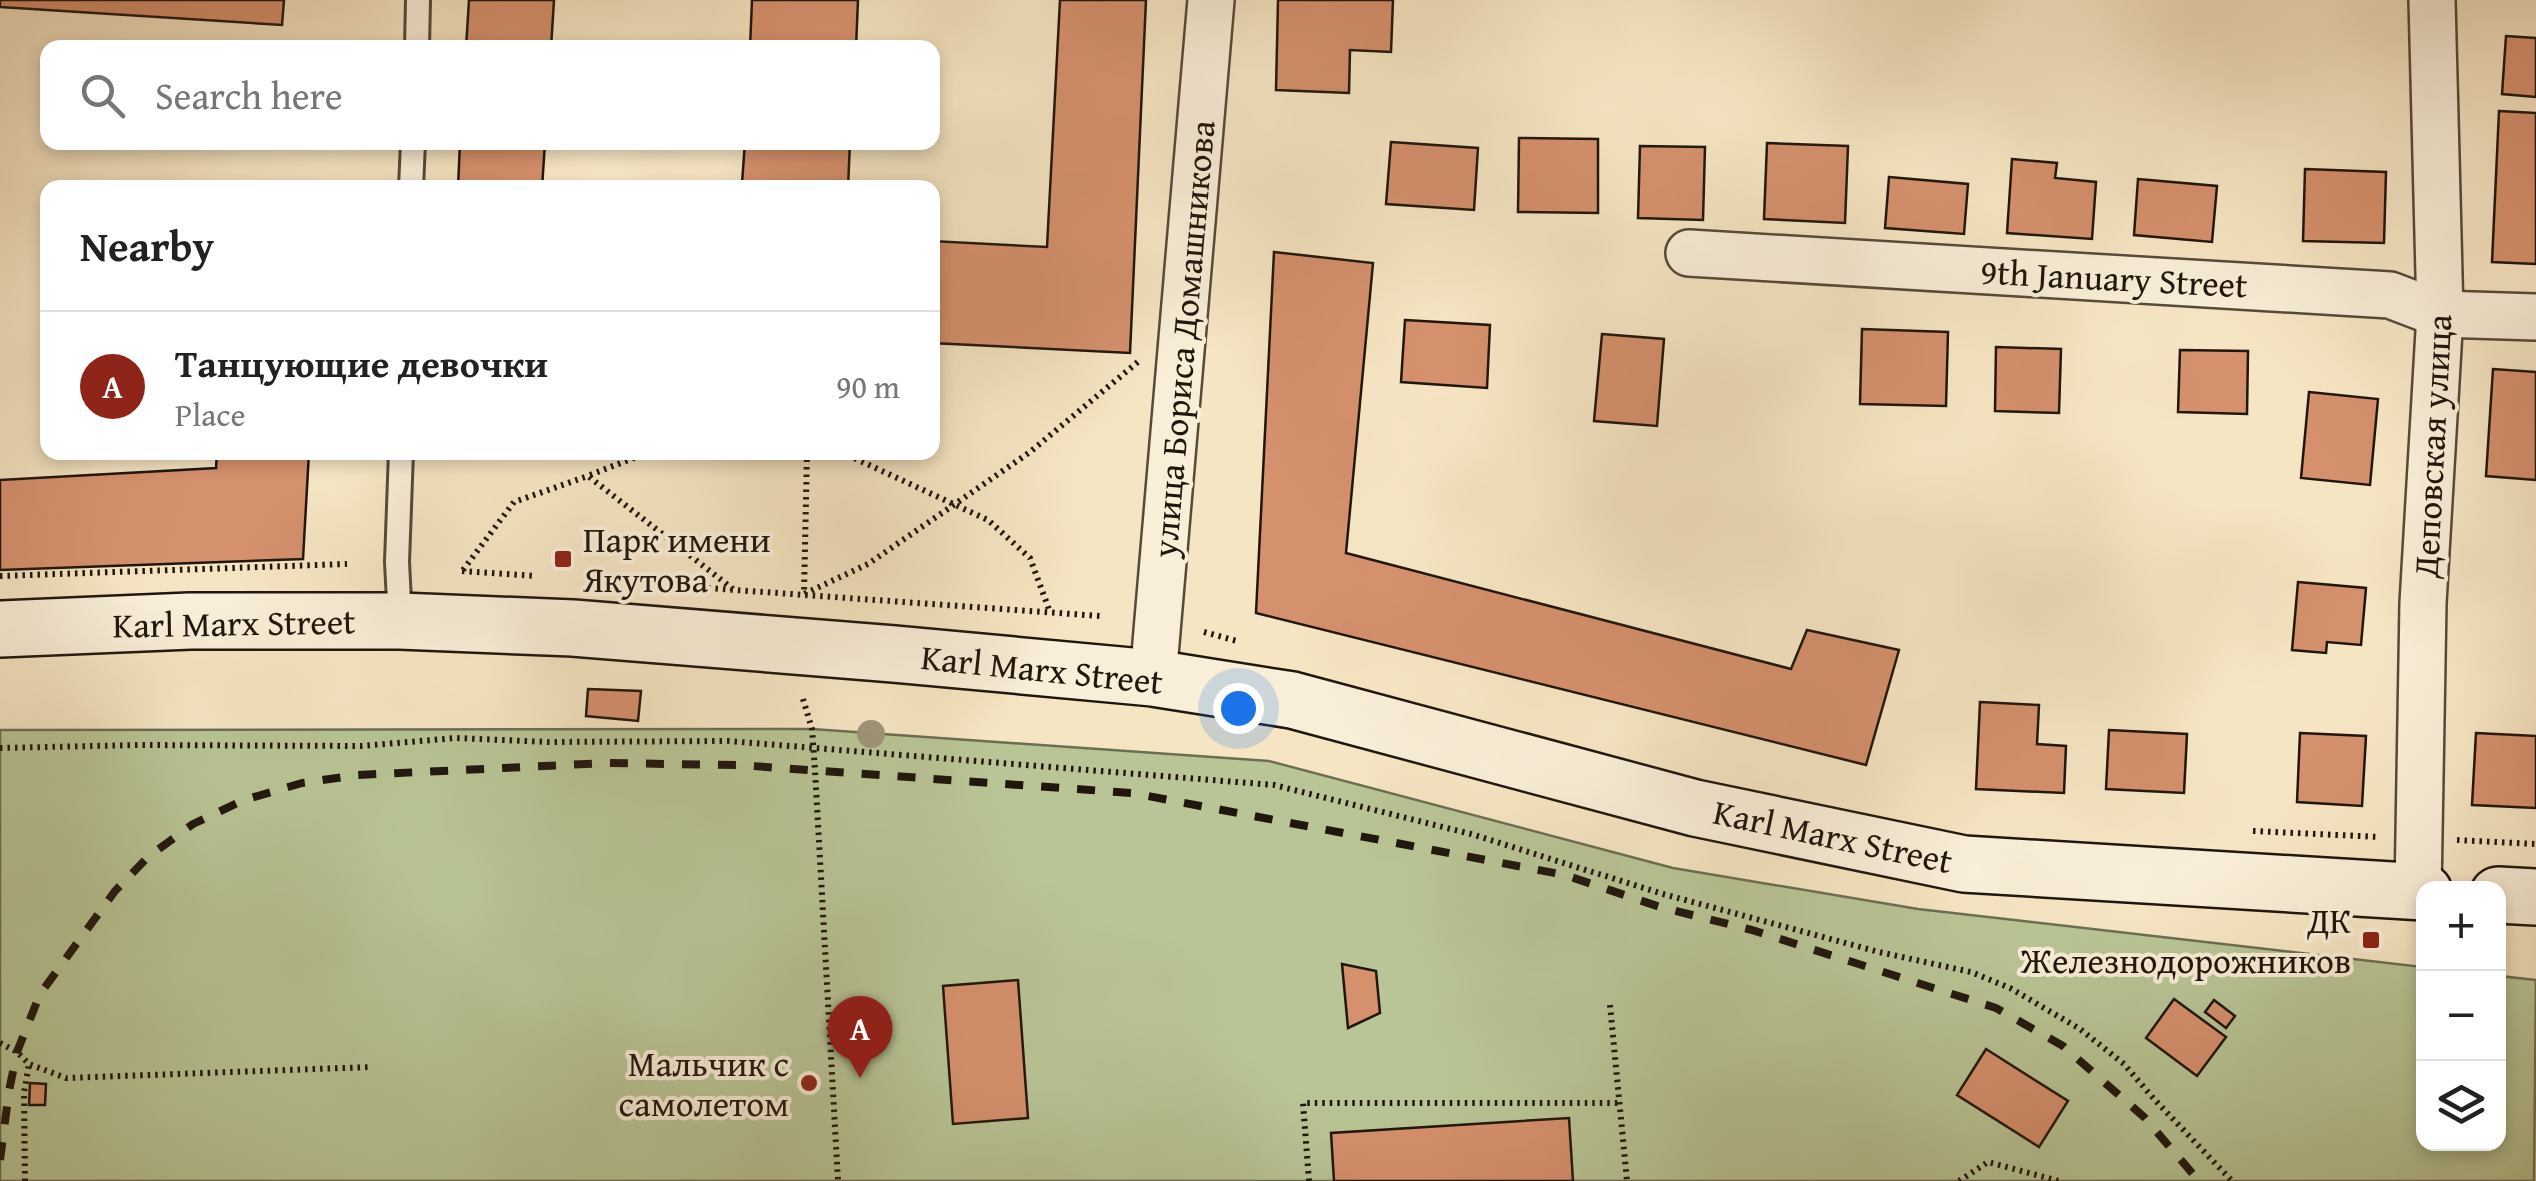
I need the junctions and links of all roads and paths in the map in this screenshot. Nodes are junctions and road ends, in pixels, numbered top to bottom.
1 (418, 0) edge
2 (1211, 0) edge
3 (2432, 0) edge
4 (416, 40) edge
5 (413, 150) edge
6 (411, 180) edge
7 (1689, 253) dead end
8 (2440, 314) junction
9 (2536, 316) edge
10 (1144, 357) dead end
11 (401, 460) edge
12 (629, 460) edge
13 (808, 460) edge
14 (858, 460) edge
15 (588, 476) junction
16 (954, 504) junction
17 (347, 564) dead end
18 (0, 576) edge
19 (550, 578) dead end
20 (679, 586) dead end
21 (735, 590) junction
22 (804, 594) junction
23 (1050, 612) junction
24 (1100, 616) dead end
25 (400, 620) junction
26 (0, 629) edge
27 (1204, 632) dead end
28 (1242, 642) dead end
29 (1153, 678) junction
30 (803, 699) dead end
31 (0, 748) edge
32 (813, 748) junction
33 (2246, 831) dead end
34 (2420, 838) junction
35 (2536, 844) edge
36 (2421, 881) edge
37 (2416, 892) edge
38 (2506, 896) edge
39 (2536, 897) edge
40 (1610, 1005) dead end
41 (0, 1044) edge
42 (29, 1064) junction
43 (371, 1067) dead end
44 (1620, 1103) junction
45 (26, 1181) edge
46 (838, 1181) edge
47 (1308, 1181) edge
48 (1627, 1181) edge
49 (1959, 1181) edge
50 (2058, 1181) edge
51 (2232, 1181) edge

1 - 4 lane
2 - 29 street, улица Бориса Домашникова
3 - 8 street, Деповская улица
5 - 6 lane
7 - 8 street, 9th January Street
8 - 9 street, 9th January Street
8 - 34 street, Деповская улица
10 - 16 path
11 - 25 lane
12 - 15 path
13 - 22 path
14 - 16 path
15 - 19 path
15 - 21 path
16 - 22 path
16 - 23 path
17 - 18 path
20 - 21 path
21 - 22 path
22 - 23 path
23 - 24 path
25 - 26 street, Karl Marx Street
25 - 29 street, Karl Marx Street
27 - 28 path
29 - 37 street, Karl Marx Street
30 - 32 path
31 - 32 path
32 - 46 path
32 - 51 path
33 - 34 path
34 - 35 path
34 - 36 street, Деповская улица
38 - 39 street
40 - 44 path
41 - 42 path
42 - 43 path
42 - 45 path
44 - 47 path
44 - 48 path
49 - 50 path

